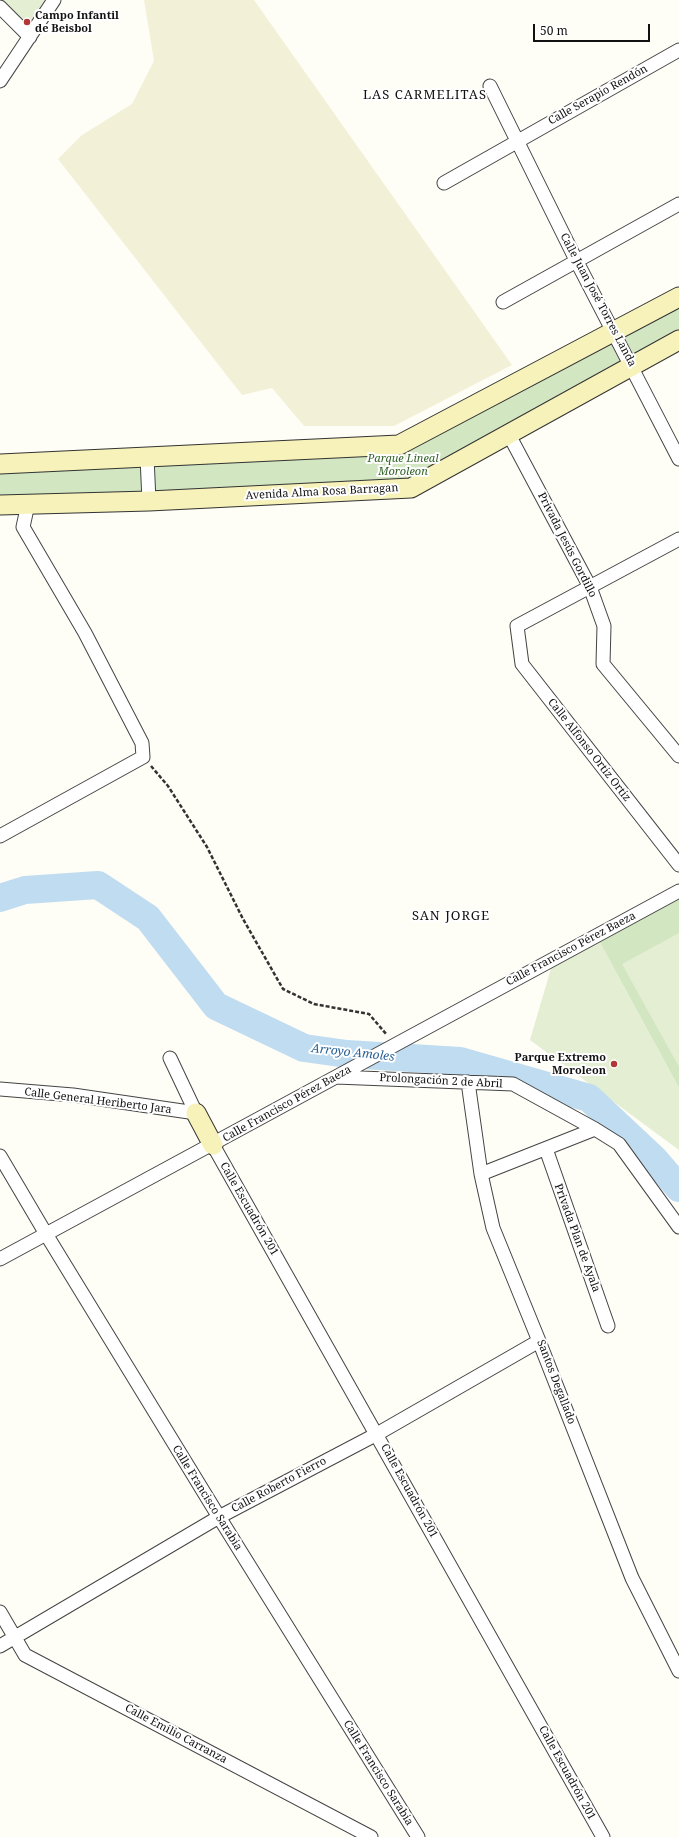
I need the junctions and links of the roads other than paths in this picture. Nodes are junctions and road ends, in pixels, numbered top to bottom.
1 (54, 0) edge
2 (0, 7) edge
3 (30, 37) junction
4 (679, 50) edge
5 (0, 81) edge
6 (490, 86) dead end
7 (516, 141) junction
8 (444, 183) dead end
9 (679, 204) edge
10 (577, 262) junction
11 (679, 297) edge
12 (503, 302) dead end
13 (615, 332) junction
14 (679, 340) edge
15 (632, 365) junction
16 (508, 433) junction
17 (147, 457) junction
18 (679, 459) edge
19 (0, 464) edge
20 (149, 501) junction
21 (28, 504) junction
22 (0, 506) edge
23 (679, 539) edge
24 (590, 587) junction
25 (679, 756) edge
26 (0, 836) edge
27 (679, 865) edge
28 (679, 891) edge
29 (170, 1058) dead end
30 (338, 1076) junction
31 (468, 1082) junction
32 (0, 1089) edge
33 (196, 1113) junction
34 (595, 1129) junction
35 (213, 1145) junction
36 (546, 1150) junction
37 (0, 1156) edge
38 (481, 1174) junction
39 (679, 1227) edge
40 (46, 1234) junction
41 (0, 1259) edge
42 (608, 1326) dead end
43 (539, 1341) junction
44 (377, 1434) junction
45 (219, 1517) junction
46 (0, 1612) edge
47 (16, 1638) junction
48 (0, 1646) edge
49 (679, 1672) edge
50 (371, 1837) edge
51 (418, 1837) edge
52 (603, 1837) edge

1 - 3 street
2 - 3 street
3 - 5 street
4 - 7 street, Calle Serapio Rendón
6 - 7 street, Calle Juan José Torres Landa
7 - 8 street, Calle Serapio Rendón
7 - 10 street, Calle Juan José Torres Landa
9 - 10 street
10 - 12 street
10 - 13 street, Calle Juan José Torres Landa
11 - 13 street
13 - 15 street, Calle Juan José Torres Landa
13 - 17 street
14 - 15 street, Avenida Alma Rosa Barragan
15 - 16 street, Avenida Alma Rosa Barragan
15 - 18 street, Calle Juan José Torres Landa
16 - 20 street, Avenida Alma Rosa Barragan
16 - 24 street, Privada Jesús Gordillo
17 - 19 street
17 - 20 street
20 - 21 street, Avenida Alma Rosa Barragan
21 - 22 street, Avenida Alma Rosa Barragan
21 - 26 street
23 - 24 street
24 - 25 street, Privada Jesús Gordillo
24 - 27 street, Calle Alfonso Ortiz Ortiz
28 - 30 street, Calle Francisco Pérez Baeza
29 - 33 street
30 - 31 street, Prolongación 2 de Abril
30 - 35 street, Calle Francisco Pérez Baeza
31 - 34 street, Prolongación 2 de Abril
31 - 38 street, Santos Degallado
32 - 33 street, Calle General Heriberto Jara
33 - 35 street
34 - 36 street
34 - 39 street, Prolongación 2 de Abril
35 - 40 street, Calle Francisco Pérez Baeza
35 - 44 street, Calle Escuadrón 201
36 - 38 street
36 - 42 street, Privada Plan de Ayala
37 - 40 street, Calle Francisco Sarabia
38 - 43 street, Santos Degallado
40 - 41 street, Calle Francisco Pérez Baeza
40 - 45 street, Calle Francisco Sarabia
43 - 44 street, Calle Roberto Fierro
43 - 49 street, Santos Degallado
44 - 45 street, Calle Roberto Fierro
44 - 52 street, Calle Escuadrón 201
45 - 47 street, Calle Roberto Fierro
45 - 51 street, Calle Francisco Sarabia
46 - 47 street, Calle Emilio Carranza
47 - 48 street, Calle Roberto Fierro
47 - 50 street, Calle Emilio Carranza

